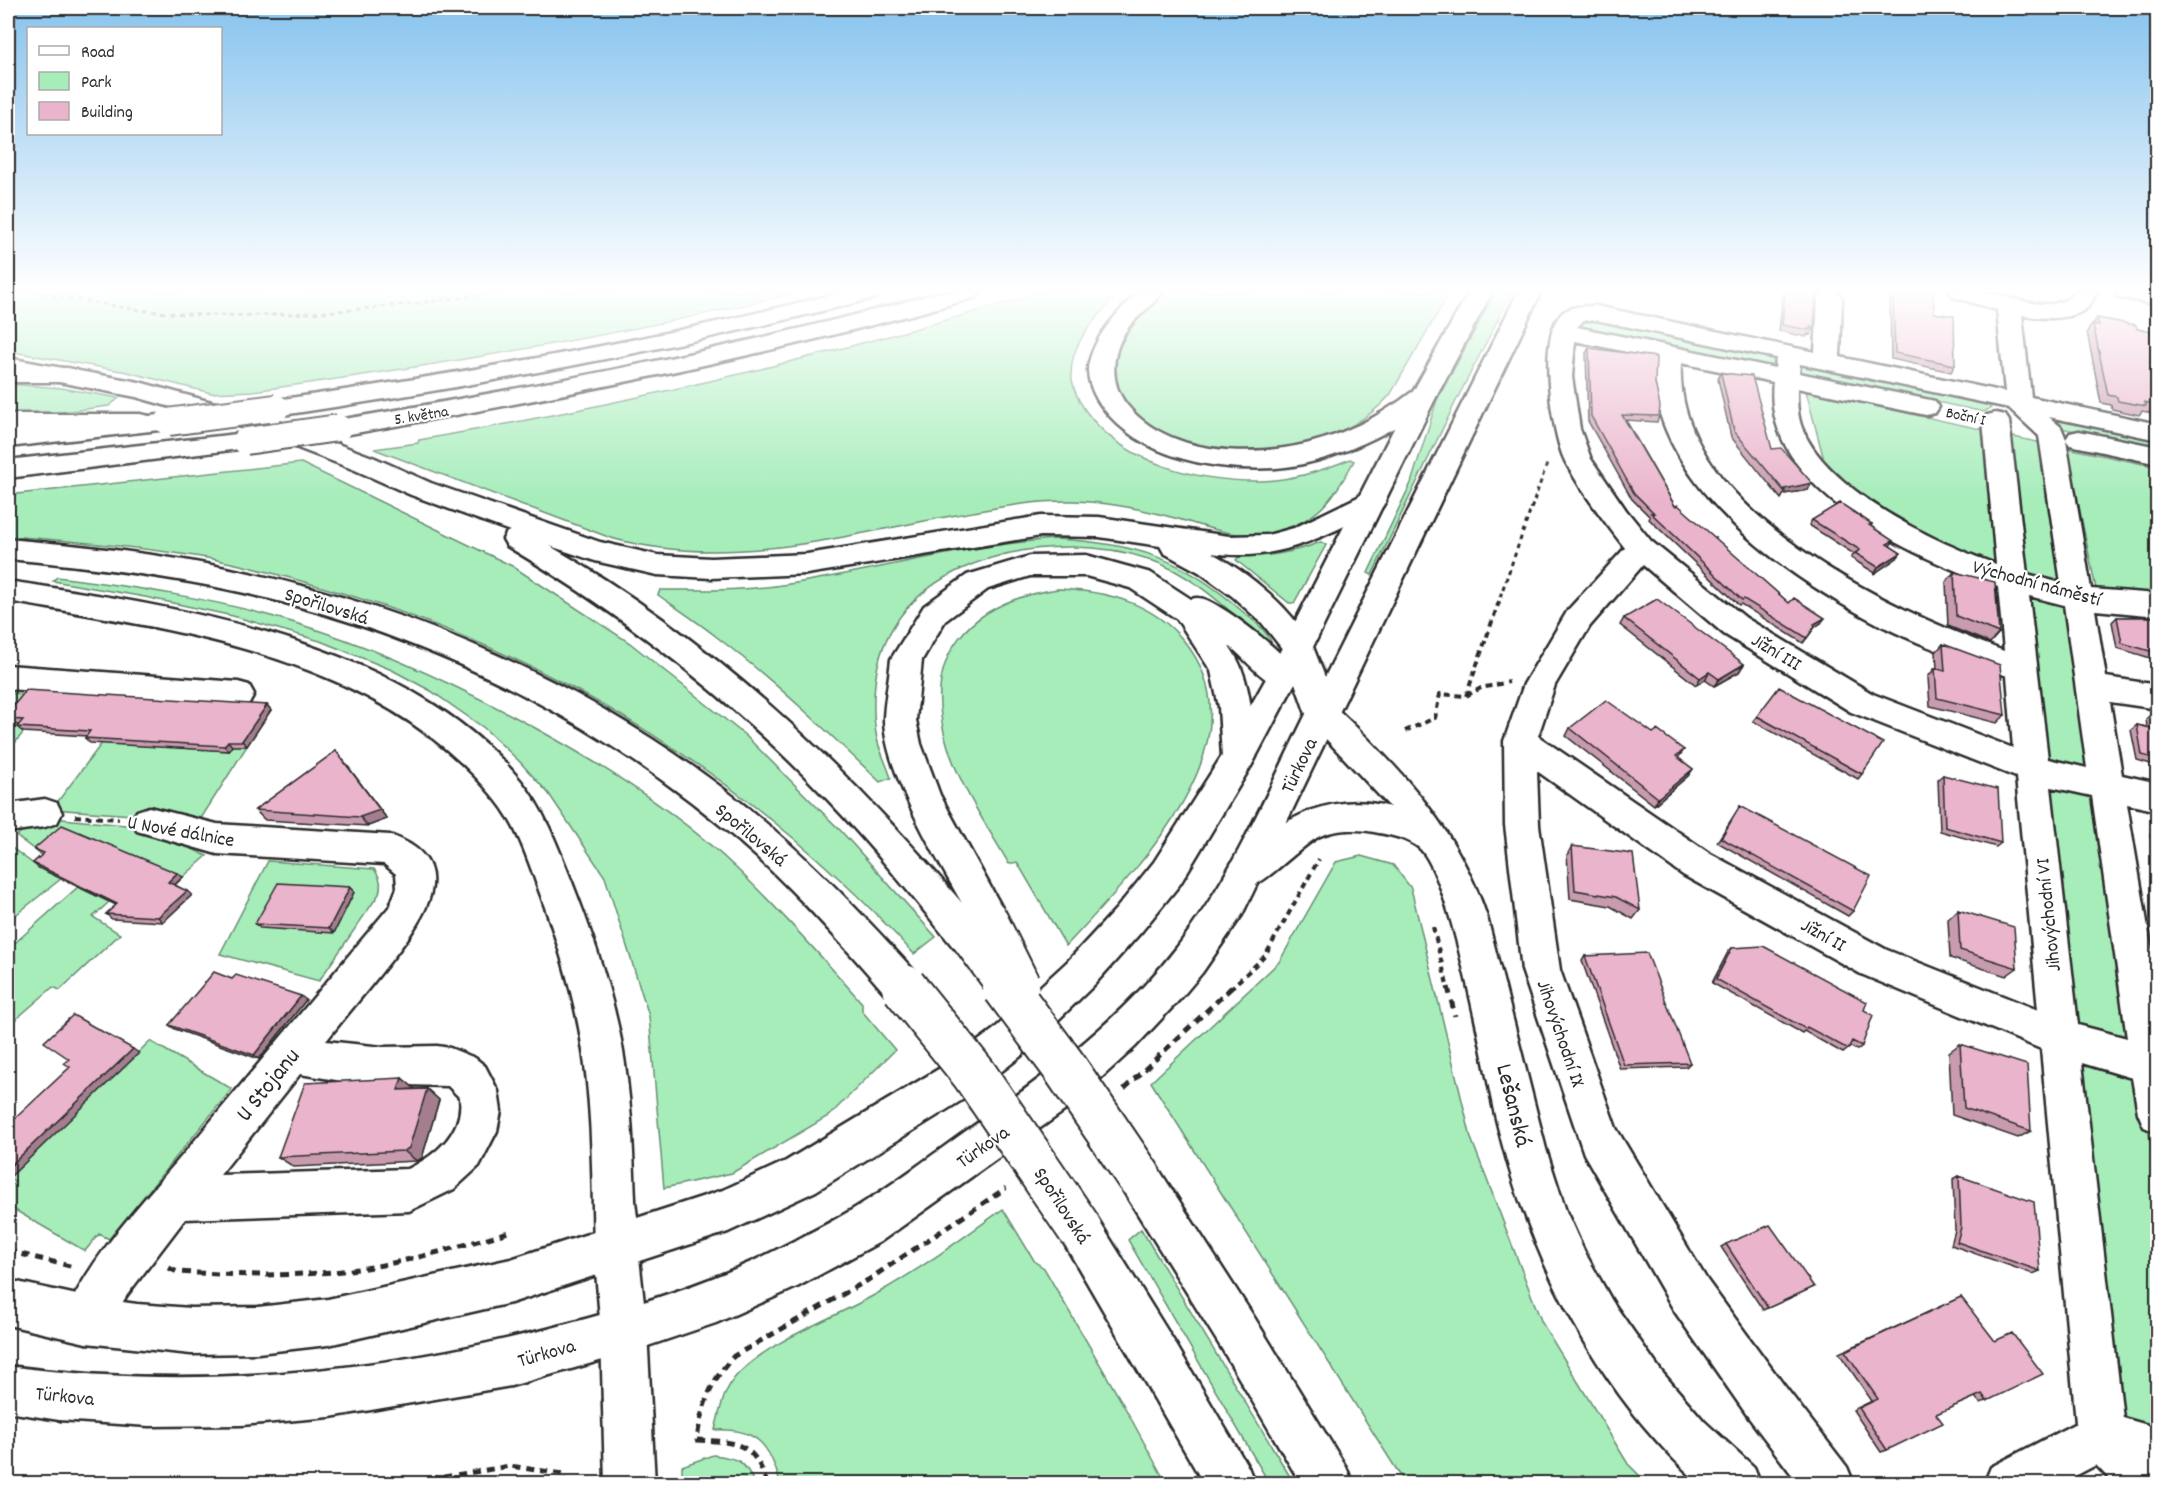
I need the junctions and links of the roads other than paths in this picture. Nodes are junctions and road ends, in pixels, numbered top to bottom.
1 (561, 362) edge
2 (694, 362) edge
3 (1101, 362) edge
4 (1443, 362) edge
5 (1496, 362) edge
6 (1561, 362) edge
7 (1670, 362) edge
8 (1747, 362) edge
9 (1772, 362) edge
10 (1807, 362) edge
11 (1843, 362) edge
12 (2008, 362) edge
13 (8, 364) edge
14 (1787, 366) junction
15 (8, 375) edge
16 (73, 375) junction
17 (1423, 397) junction
18 (2007, 413) junction
19 (8, 422) edge
20 (168, 422) junction
21 (2157, 432) edge
22 (2052, 433) junction
23 (8, 439) edge
24 (2157, 456) edge
25 (8, 469) edge
26 (421, 489) junction
27 (1371, 501) junction
28 (1127, 532) junction
29 (1641, 548) junction
30 (8, 549) edge
31 (2013, 580) junction
32 (1155, 588) junction
33 (8, 591) edge
34 (2077, 597) junction
35 (2157, 605) edge
36 (1298, 647) junction
37 (2021, 669) junction
38 (1283, 676) junction
39 (8, 677) edge
40 (2091, 687) junction
41 (238, 694) dead end
42 (2157, 697) edge
43 (1323, 715) junction
44 (1520, 741) junction
45 (1239, 757) junction
46 (2032, 769) junction
47 (2107, 787) junction
48 (2157, 796) edge
49 (45, 813) road end
50 (8, 818) edge
51 (149, 821) road end
52 (1432, 837) junction
53 (390, 850) joint
54 (1245, 873) junction
55 (978, 927) junction
56 (2060, 1038) junction
57 (292, 1053) junction
58 (2154, 1065) edge
59 (2157, 1113) edge
60 (174, 1198) junction
61 (616, 1248) junction
62 (8, 1303) edge
63 (86, 1320) junction
64 (624, 1331) junction
65 (8, 1389) edge
66 (2100, 1436) junction
67 (2157, 1452) edge
68 (630, 1484) edge
69 (1231, 1484) edge
70 (1329, 1484) edge
71 (1737, 1484) edge
72 (1830, 1484) edge
73 (2008, 1484) edge
74 (2149, 1484) edge

1 - 20 main road, 5. května, bridge
2 - 25 main road, 5. května, bridge
3 - 17 main road
4 - 17 main road
5 - 43 main road, Türkova
6 - 29 main road, Jižní III
7 - 37 main road
8 - 14 main road, Boční I
9 - 14 main road, Boční I
10 - 14 main road, Boční I
11 - 18 main road, Boční I
12 - 18 main road, Jihovýchodní VI
13 - 16 main road
14 - 18 main road, Boční I
14 - 31 main road, Východní náměstí
15 - 16 main road
16 - 26 main road
17 - 27 main road
18 - 21 main road, Boční I
18 - 22 main road, Boční I
18 - 31 main road, Jihovýchodní VI
19 - 20 main road
20 - 23 main road
22 - 24 main road, Boční I
22 - 34 main road
26 - 28 main road
26 - 55 main road
27 - 28 main road
27 - 36 main road
28 - 36 main road
29 - 44 main road, Jihovýchodní IX
29 - 46 main road, Jižní III
30 - 69 main road, Spořilovská, bridge
31 - 34 main road, Východní náměstí
31 - 37 main road, Jihovýchodní VI
32 - 38 main road, Lešanská
32 - 45 main road
32 - 55 main road
33 - 61 main road
34 - 35 main road, Východní náměstí
34 - 40 main road
36 - 38 main road
36 - 43 main road
37 - 46 main road, Jihovýchodní VI
38 - 43 main road, Lešanská
38 - 45 main road
39 - 41 main road
40 - 42 main road
40 - 47 main road
43 - 52 main road, Lešanská
43 - 54 main road, Türkova
44 - 56 main road, Jižní II
44 - 72 main road, Jihovýchodní IX
45 - 61 main road
46 - 47 main road, Jižní III
46 - 56 main road, Jihovýchodní VI
47 - 48 main road, Jižní III
47 - 58 main road
49 - 50 main road
51 - 53 main road, U Nové dálnice
52 - 54 main road
52 - 71 main road, Lešanská
53 - 57 main road, U Stojanu
54 - 64 main road, Türkova
55 - 70 main road, bridge
56 - 58 main road, Jižní II
56 - 66 main road, Jihovýchodní VI
57 - 60 main road, U Stojanu
57 - 60 main road
58 - 59 main road
60 - 63 main road, U Stojanu
61 - 63 main road
61 - 64 main road
62 - 63 main road
64 - 65 main road, Türkova
64 - 68 main road
66 - 67 main road
66 - 73 main road
66 - 74 main road

